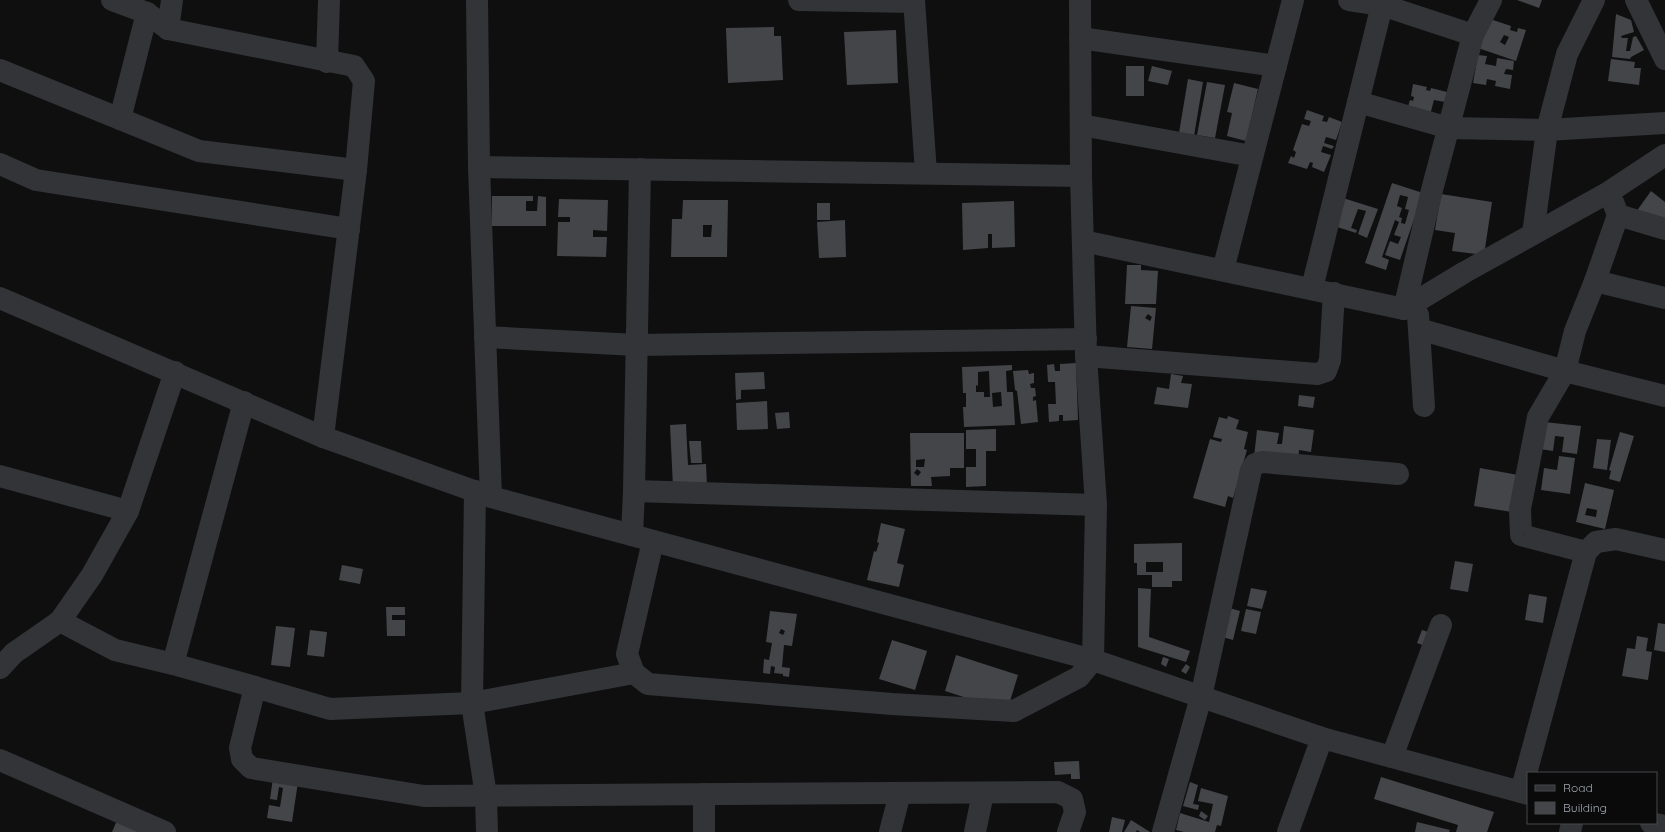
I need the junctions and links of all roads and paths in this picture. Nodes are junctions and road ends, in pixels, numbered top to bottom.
1 (112, 0) edge
2 (172, 0) edge
3 (329, 0) edge
4 (477, 0) edge
5 (799, 0) edge
6 (1080, 0) edge
7 (1293, 0) edge
8 (1349, 0) edge
9 (1491, 0) edge
10 (1594, 0) edge
11 (1636, 0) edge
12 (914, 1) edge
13 (1382, 5) junction
14 (147, 13) junction
15 (168, 28) junction
16 (1473, 35) junction
17 (1080, 38) junction
18 (1665, 59) edge
19 (327, 62) junction
20 (1276, 66) junction
21 (0, 70) edge
22 (1358, 102) junction
23 (120, 119) junction
24 (1665, 123) edge
25 (1081, 125) junction
26 (1448, 128) junction
27 (1547, 130) junction
28 (1665, 155) edge
29 (1252, 156) junction
30 (0, 164) edge
31 (478, 167) junction
32 (640, 169) junction
33 (356, 170) junction
34 (926, 174) junction
35 (1081, 176) junction
36 (1609, 192) junction
37 (1618, 215) junction
38 (349, 229) junction
39 (1665, 229) edge
40 (1533, 234) junction
41 (1083, 240) junction
42 (1222, 270) junction
43 (1595, 281) junction
44 (1312, 288) junction
45 (1334, 292) junction
46 (0, 298) edge
47 (1665, 298) edge
48 (1411, 304) junction
49 (1419, 329) junction
50 (485, 337) junction
51 (636, 345) junction
52 (1086, 348) junction
53 (1564, 371) junction
54 (175, 372) junction
55 (1665, 396) edge
56 (244, 402) junction
57 (1424, 406) dead end
58 (323, 437) junction
59 (1398, 474) dead end
60 (0, 476) edge
61 (634, 491) junction
62 (483, 494) junction
63 (1096, 505) junction
64 (128, 511) junction
65 (632, 535) junction
66 (653, 541) junction
67 (1665, 550) edge
68 (1586, 552) junction
69 (60, 621) junction
70 (1441, 625) dead end
71 (5, 656) edge
72 (1093, 660) junction
73 (172, 664) junction
74 (634, 673) junction
75 (255, 687) junction
76 (1201, 697) junction
77 (472, 703) junction
78 (1322, 738) junction
79 (1392, 757) junction
80 (0, 760) edge
81 (1529, 772) edge
82 (1527, 781) edge
83 (900, 793) junction
84 (983, 793) junction
85 (1524, 793) edge
86 (704, 794) junction
87 (486, 796) junction
88 (164, 832) edge
89 (487, 832) edge
90 (704, 832) edge
91 (890, 832) edge
92 (975, 832) edge
93 (1068, 832) edge
94 (1163, 832) edge
95 (1288, 832) edge

1 - 14 street
2 - 15 street
3 - 19 street
4 - 31 street
5 - 12 street
6 - 17 street
7 - 20 street
8 - 13 street
9 - 16 street
10 - 27 street
11 - 18 street
12 - 34 street
13 - 16 street
13 - 22 street
14 - 15 street
14 - 23 street
15 - 19 street
16 - 26 street
17 - 20 street
17 - 25 street
19 - 33 street
20 - 29 street
21 - 23 street
22 - 26 street
22 - 44 street
23 - 33 street
24 - 27 street
25 - 29 street
25 - 35 street
26 - 27 street
26 - 48 street
27 - 40 street
28 - 36 street
29 - 42 street
30 - 38 street
31 - 32 street
31 - 50 street
32 - 34 street
32 - 51 street
33 - 38 street
34 - 35 street
35 - 41 street
36 - 37 street
36 - 40 street
37 - 39 street
37 - 43 street
38 - 58 street
40 - 48 street
41 - 42 street
41 - 52 street
42 - 44 street
43 - 47 street
43 - 53 street
44 - 45 street
45 - 48 street
45 - 52 street
46 - 54 street
48 - 49 street
49 - 53 street
49 - 57 street
50 - 51 street
50 - 62 street
51 - 52 street
51 - 61 street
52 - 63 street
53 - 55 street
53 - 68 street
54 - 56 street
54 - 64 street
56 - 58 street
56 - 73 street
58 - 62 street
59 - 76 street
60 - 64 street
61 - 63 street
61 - 65 street
62 - 65 street
62 - 77 street
63 - 72 street
64 - 69 street
65 - 66 street
66 - 72 street
66 - 74 street
67 - 68 street
68 - 81 street
69 - 71 street
69 - 73 street
70 - 79 street
72 - 74 street
72 - 76 street
73 - 75 street
74 - 77 street
75 - 77 street
75 - 87 street
76 - 78 street
76 - 94 street
77 - 87 street
78 - 79 street
78 - 95 street
79 - 85 street
80 - 88 street
82 - 85 street
83 - 84 street
83 - 86 street
83 - 91 street
84 - 92 street
84 - 93 street
86 - 87 street
86 - 90 street
87 - 89 street

